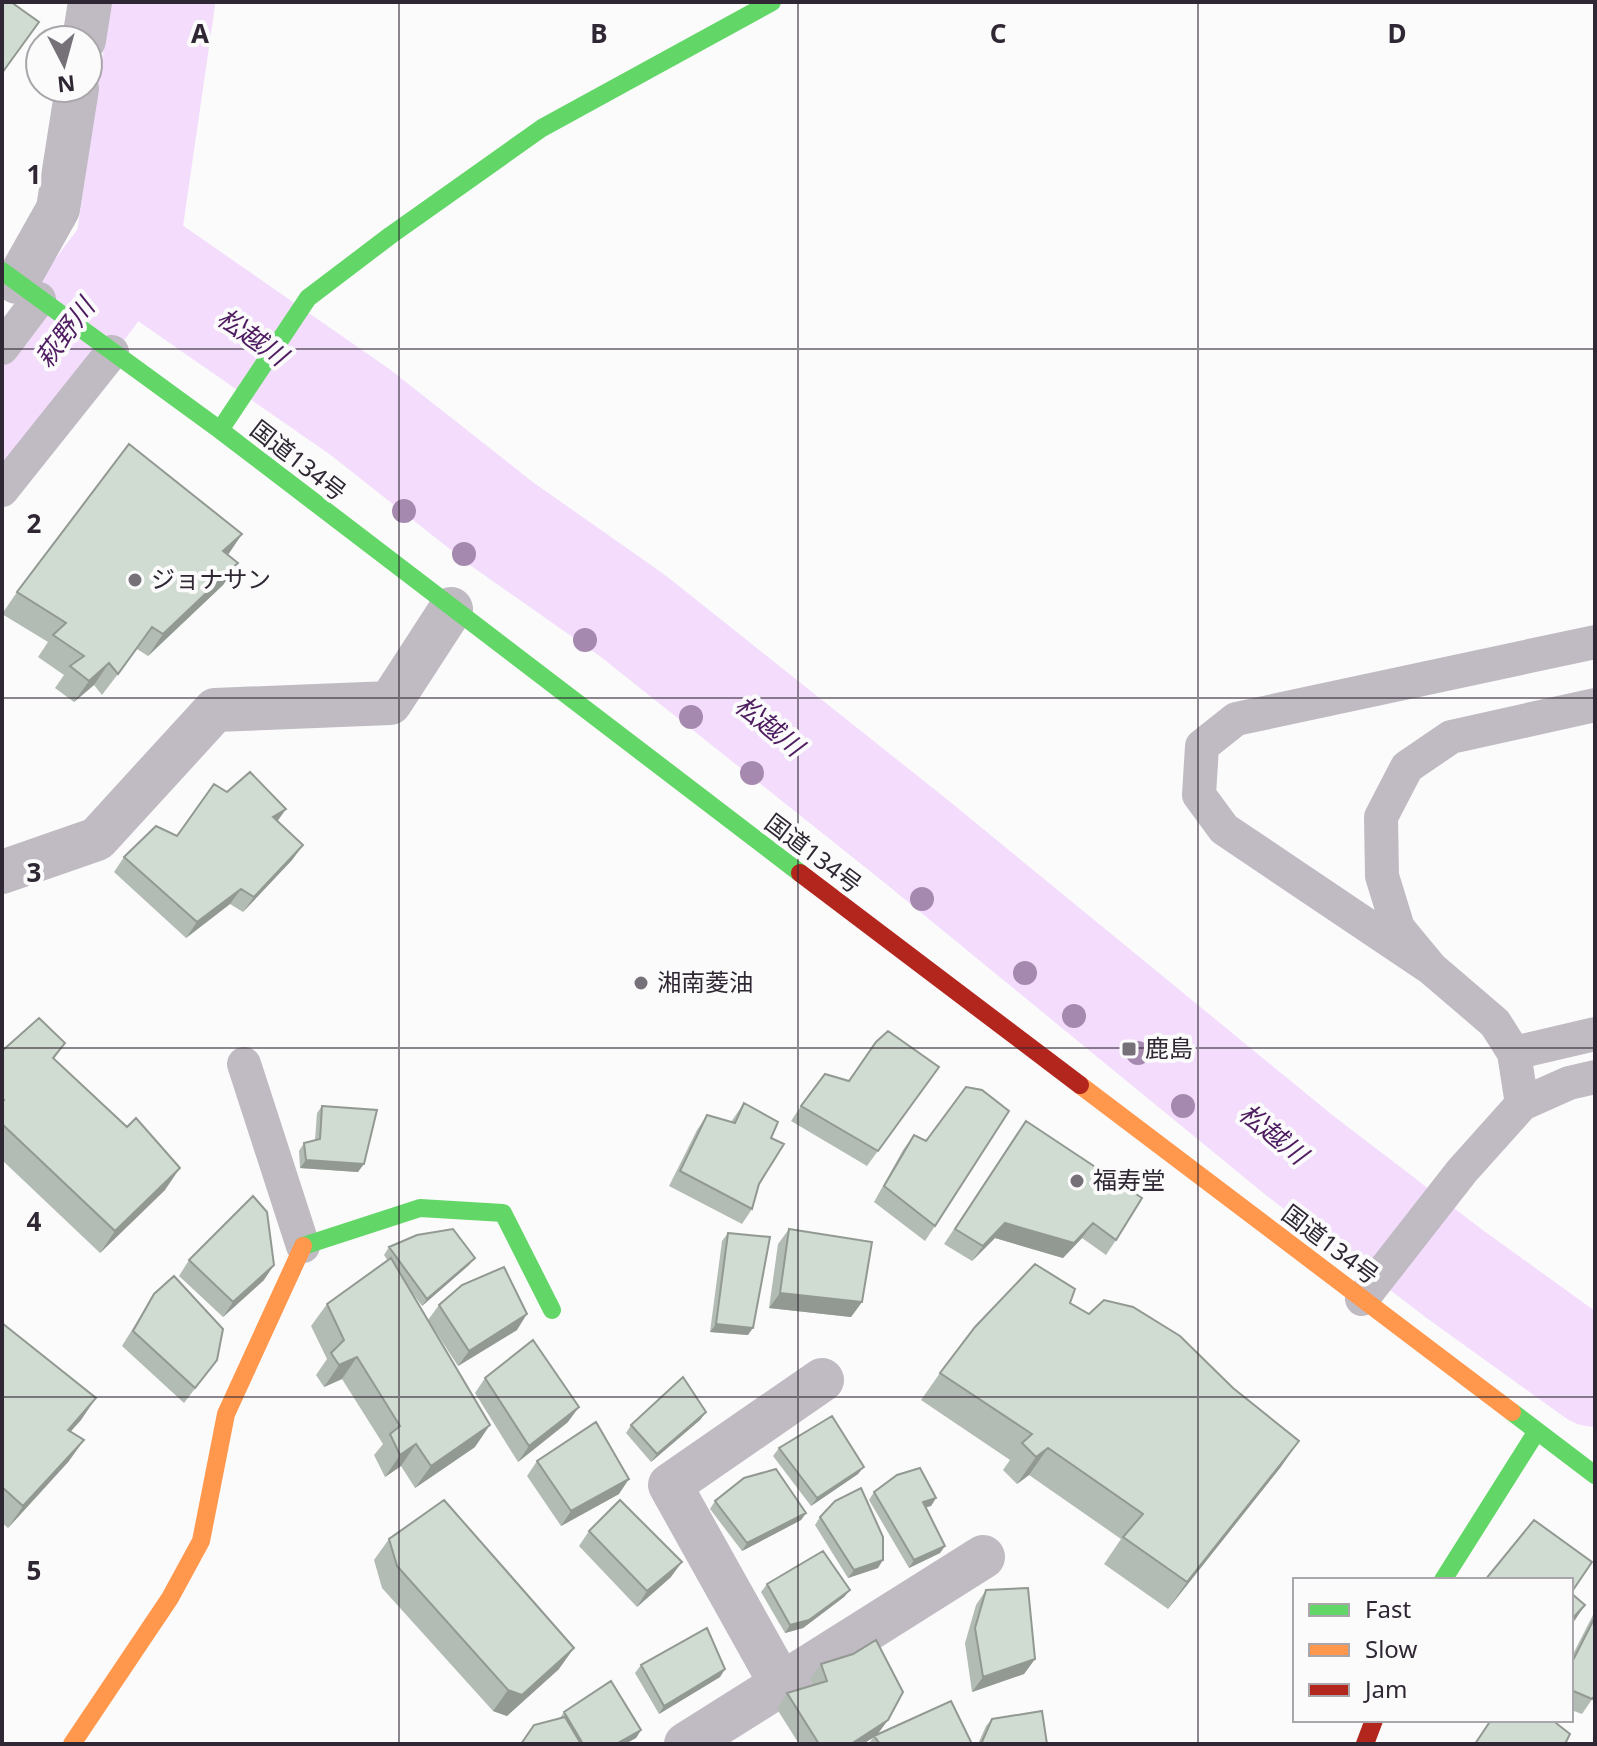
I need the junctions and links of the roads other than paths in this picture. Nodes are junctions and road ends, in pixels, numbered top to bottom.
1 (90, 2) edge
2 (772, 2) edge
3 (87, 24) edge
4 (74, 104) edge
5 (26, 288) edge
6 (2, 348) edge
7 (106, 348) junction
8 (220, 430) junction
9 (2, 490) edge
10 (451, 609) junction
11 (1595, 642) edge
12 (1595, 705) edge
13 (2, 872) edge
14 (1432, 969) junction
15 (1595, 1034) edge
16 (1514, 1053) junction
17 (244, 1064) dead end
18 (1595, 1077) edge
19 (1522, 1104) junction
20 (303, 1246) junction
21 (1371, 1286) junction
22 (552, 1310) dead end
23 (822, 1380) dead end
24 (1537, 1431) junction
25 (1595, 1475) edge
26 (983, 1557) dead end
27 (1444, 1578) edge
28 (781, 1684) junction
29 (1373, 1722) edge
30 (72, 1744) edge
31 (686, 1744) edge
32 (1365, 1744) edge

1 - 3 street
2 - 8 main road
4 - 5 street
5 - 6 lane
5 - 7 main road, 国道134号
7 - 8 main road, 国道134号
7 - 9 lane
8 - 10 main road, 国道134号
10 - 13 street
10 - 21 main road, 国道134号
11 - 14 lane
12 - 14 lane
14 - 16 lane
15 - 16 lane
16 - 19 lane
17 - 20 lane
18 - 19 lane
19 - 21 lane
20 - 22 main road
20 - 30 main road
21 - 24 main road, 国道134号
23 - 28 street
24 - 25 main road, 国道134号
24 - 27 main road
26 - 28 street
28 - 31 street
29 - 32 main road

